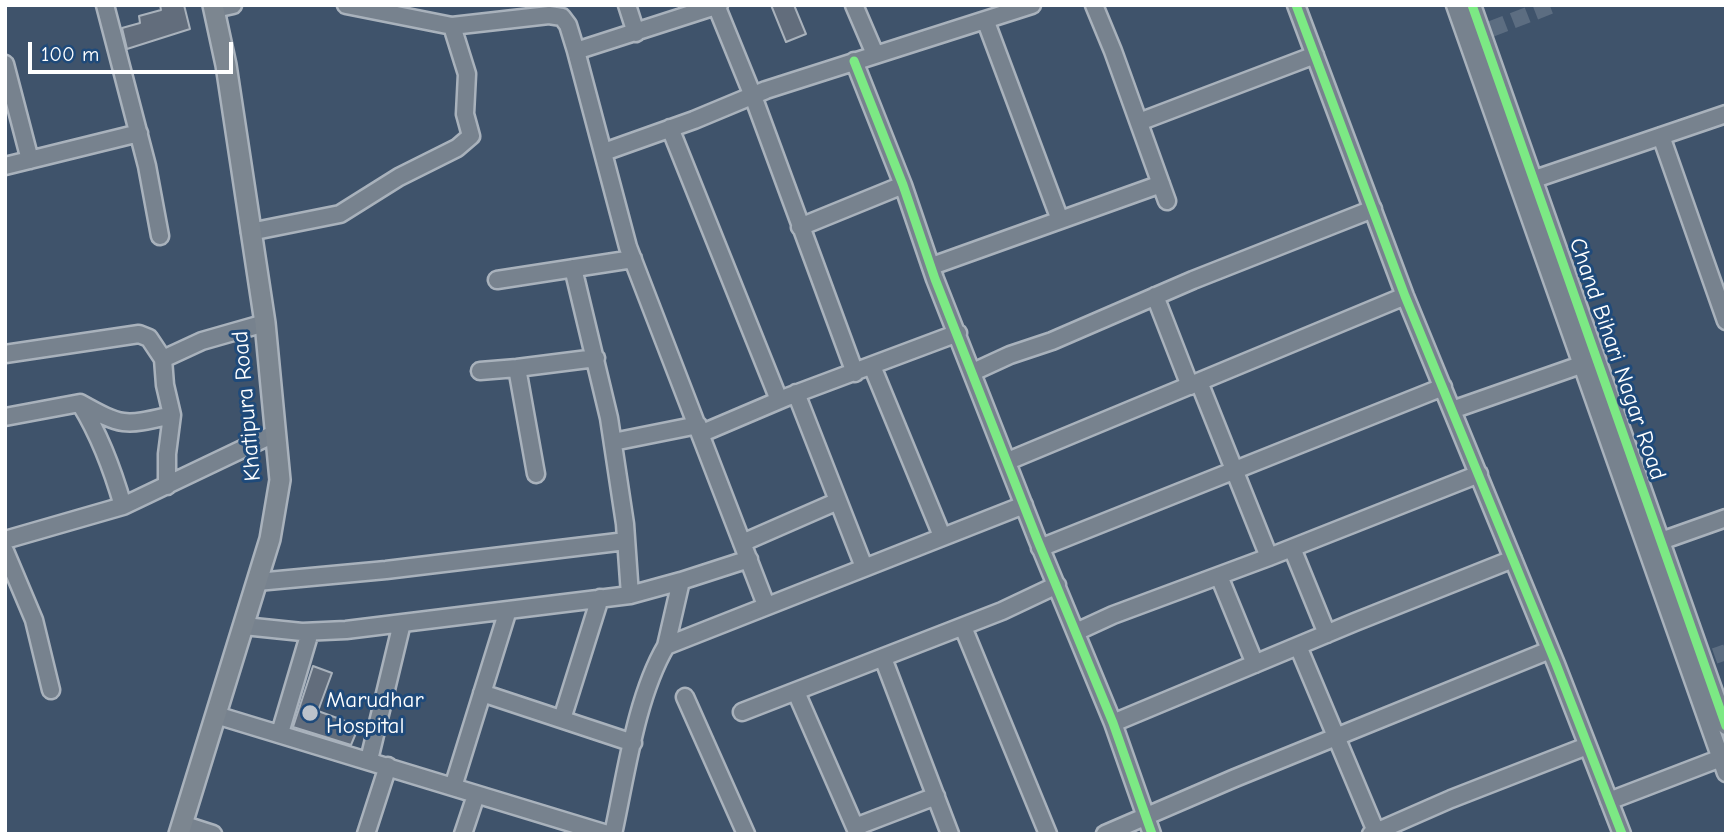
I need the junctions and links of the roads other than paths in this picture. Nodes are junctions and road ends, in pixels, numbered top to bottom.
1 (105, 5) edge
2 (346, 5) edge
3 (627, 5) edge
4 (854, 5) edge
5 (1032, 5) edge
6 (1094, 5) edge
7 (1296, 5) edge
8 (1455, 5) edge
9 (1472, 5) edge
10 (717, 6) edge
11 (220, 7) edge
12 (488, 13) edge
13 (986, 22) junction
14 (452, 26) junction
15 (636, 33) junction
16 (576, 51) junction
17 (875, 54) junction
18 (1315, 55) junction
19 (854, 61) junction
20 (5, 64) edge
21 (753, 96) junction
22 (1726, 114) edge
23 (1139, 122) junction
24 (670, 128) junction
25 (139, 133) junction
26 (1661, 136) junction
27 (604, 152) junction
28 (30, 160) junction
29 (5, 166) edge
30 (1527, 182) junction
31 (1161, 184) junction
32 (903, 185) junction
33 (1167, 201) dead end
34 (1373, 209) junction
35 (1060, 220) junction
36 (800, 227) junction
37 (250, 232) junction
38 (160, 236) dead end
39 (633, 259) junction
40 (932, 266) junction
41 (573, 268) junction
42 (498, 280) dead end
43 (1156, 296) junction
44 (1405, 296) junction
45 (1725, 319) edge
46 (265, 323) junction
47 (958, 333) junction
48 (5, 354) edge
49 (596, 358) junction
50 (163, 359) junction
51 (1590, 362) junction
52 (873, 366) junction
53 (517, 368) junction
54 (480, 371) dead end
55 (973, 372) junction
56 (855, 373) junction
57 (1194, 384) junction
58 (1443, 387) junction
59 (796, 393) junction
60 (779, 400) junction
61 (80, 403) junction
62 (1452, 410) junction
63 (172, 415) junction
64 (5, 417) edge
65 (699, 430) junction
66 (276, 433) junction
67 (613, 442) junction
68 (1008, 461) junction
69 (1234, 470) junction
70 (537, 474) dead end
71 (1479, 474) junction
72 (167, 486) junction
73 (838, 501) junction
74 (1024, 505) junction
75 (122, 506) junction
76 (1726, 518) edge
77 (942, 536) junction
78 (5, 540) edge
79 (626, 541) junction
80 (1661, 541) junction
81 (742, 543) junction
82 (1040, 548) junction
83 (1292, 548) junction
84 (5, 551) edge
85 (1269, 557) junction
86 (749, 559) junction
87 (1513, 559) junction
88 (864, 567) junction
89 (1219, 576) junction
90 (257, 582) junction
91 (681, 582) junction
92 (1057, 585) junction
93 (630, 594) junction
94 (600, 598) junction
95 (766, 605) junction
96 (508, 610) junction
97 (402, 623) junction
98 (244, 626) junction
99 (963, 627) junction
100 (310, 632) junction
101 (1076, 632) junction
102 (1327, 634) junction
103 (666, 646) junction
104 (1298, 646) junction
105 (1550, 650) junction
106 (883, 657) junction
107 (1255, 664) junction
108 (51, 690) dead end
109 (796, 692) junction
110 (482, 693) junction
111 (685, 697) dead end
112 (742, 712) dead end
113 (216, 715) junction
114 (562, 719) junction
115 (1113, 723) junction
116 (1726, 726) edge
117 (280, 733) junction
118 (1338, 736) junction
119 (634, 743) junction
120 (1587, 746) junction
121 (369, 760) junction
122 (1723, 765) edge
123 (388, 766) junction
124 (453, 787) junction
125 (476, 795) junction
126 (936, 796) junction
127 (1609, 801) junction
128 (1146, 816) junction
129 (559, 827) edge
130 (181, 829) edge
131 (857, 830) edge
132 (1616, 832) edge
133 (1375, 833) edge
134 (213, 834) edge
135 (366, 834) edge
136 (463, 834) edge
137 (607, 834) edge
138 (613, 834) edge
139 (746, 834) edge
140 (950, 834) edge
141 (1048, 834) edge
142 (1105, 834) edge
143 (1153, 834) edge

1 - 25 street
2 - 14 street
3 - 15 street
4 - 17 street
5 - 13 street
6 - 23 street
7 - 18 street
8 - 30 street, Chand Bihari Nagar Road
9 - 30 street, Chand Bihari Nagar Road
10 - 15 street
10 - 21 street
11 - 37 main road, Khatipura Road
12 - 14 street
12 - 16 street
13 - 17 street
13 - 35 street
14 - 37 street
15 - 16 street
16 - 27 street
17 - 19 street
18 - 23 street
18 - 34 street
19 - 21 street
19 - 32 street
20 - 28 street
21 - 24 street
21 - 36 street
22 - 26 street
23 - 31 street
24 - 27 street
24 - 60 street
25 - 28 street
25 - 38 street
26 - 30 street
26 - 45 street
27 - 39 street
28 - 29 street
30 - 51 street, Chand Bihari Nagar Road
31 - 33 street
31 - 35 street
32 - 36 street
32 - 40 street
34 - 43 street
34 - 44 street
35 - 40 street
36 - 56 street
37 - 46 main road, Khatipura Road
39 - 41 street
39 - 65 street
40 - 47 street
41 - 42 street
41 - 49 street
43 - 55 street
43 - 57 street
44 - 57 street
44 - 58 street
46 - 50 street
46 - 66 main road, Khatipura Road
47 - 52 street
47 - 55 street
48 - 50 street
49 - 53 street
49 - 67 street
50 - 63 street
51 - 62 street
51 - 80 street, Chand Bihari Nagar Road
51 - 122 street, Chand Bihari Nagar Road
52 - 56 street
52 - 77 street
53 - 54 street
53 - 70 street
55 - 68 street
56 - 59 street
57 - 68 street
57 - 69 street
58 - 62 street
58 - 69 street
59 - 60 street
59 - 73 street
60 - 65 street
61 - 63 street
61 - 64 street
61 - 75 street
62 - 71 street
63 - 72 street
65 - 67 street
65 - 81 street
66 - 72 street
66 - 90 main road, Khatipura Road
67 - 79 street
68 - 74 street
69 - 82 street
69 - 85 street
71 - 83 street
71 - 87 street
72 - 75 street
73 - 81 street
73 - 88 street
74 - 77 street
74 - 82 street
75 - 78 street
76 - 80 street
77 - 88 street
79 - 90 street
79 - 93 street
80 - 116 street, Chand Bihari Nagar Road
81 - 86 street
82 - 92 street
83 - 85 street
83 - 102 street
84 - 108 street
85 - 89 street
86 - 91 street
86 - 95 street
87 - 102 street
87 - 105 street
88 - 95 street
89 - 101 street
89 - 107 street
90 - 98 main road, Khatipura Road
91 - 93 street
91 - 103 street
92 - 99 street
92 - 101 street
93 - 94 street
94 - 96 street
94 - 114 street
95 - 103 street
96 - 97 street
96 - 110 street
97 - 100 street
97 - 121 street
98 - 100 street
98 - 113 main road, Khatipura Road
99 - 106 street
99 - 141 street
100 - 117 street
101 - 115 street
102 - 104 street
103 - 119 street
104 - 107 street
104 - 118 street
105 - 118 street
105 - 120 street
106 - 109 street
106 - 126 street
107 - 115 street
109 - 112 street
109 - 131 street
110 - 114 street
110 - 124 street
111 - 139 street
113 - 117 street
113 - 130 main road, Khatipura Road
114 - 119 street
115 - 128 street
117 - 121 street
118 - 128 street
118 - 133 street
119 - 138 street
120 - 127 street
120 - 133 street
121 - 123 street
122 - 127 street
123 - 124 street
123 - 135 street
124 - 125 street
125 - 129 street
125 - 136 street
126 - 131 street
126 - 140 street
127 - 132 street
128 - 142 street
128 - 143 street
129 - 137 street
130 - 134 street

